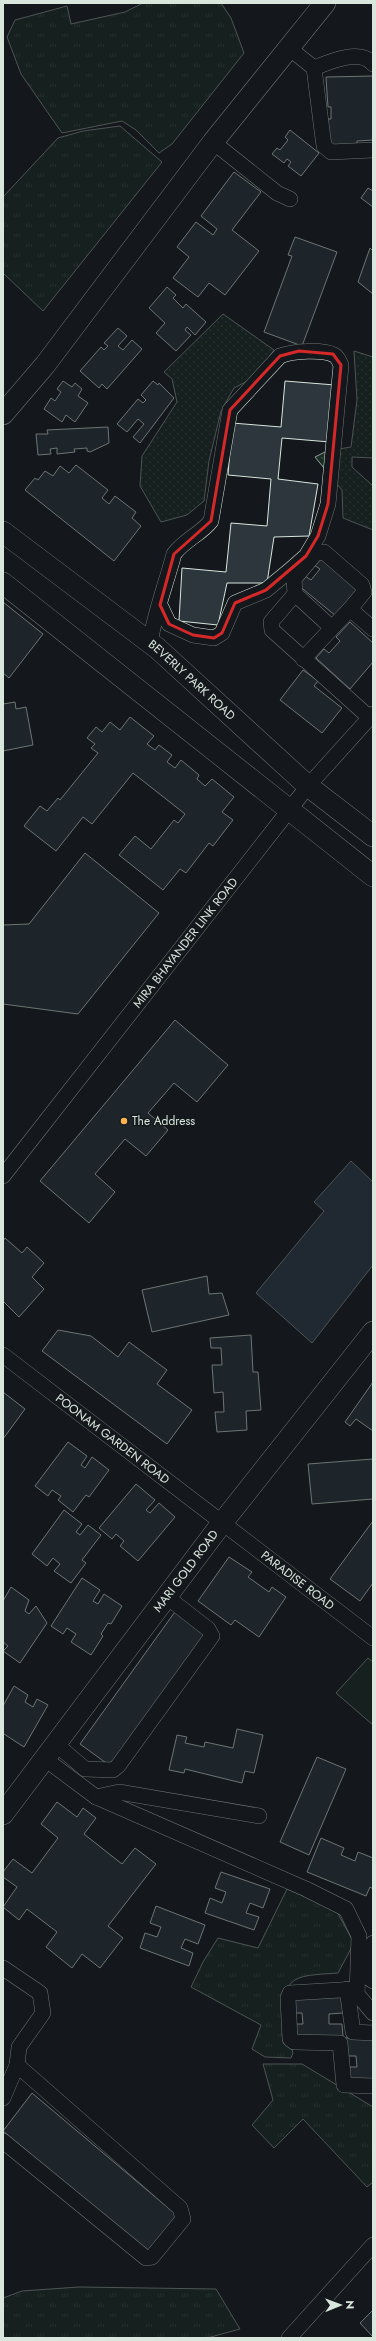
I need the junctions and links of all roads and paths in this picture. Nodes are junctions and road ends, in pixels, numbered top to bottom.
1 (325, 3) edge
2 (289, 48) junction
3 (373, 64) edge
4 (314, 68) junction
5 (213, 142) junction
6 (373, 150) edge
7 (290, 199) dead end
8 (3, 414) edge
9 (3, 532) edge
10 (3, 583) edge
11 (295, 594) junction
12 (160, 605) junction
13 (350, 609) junction
14 (332, 627) junction
15 (373, 629) edge
16 (150, 643) junction
17 (303, 659) junction
18 (371, 716) edge
19 (308, 786) junction
20 (289, 811) junction
21 (373, 836) edge
22 (373, 876) edge
23 (3, 1176) edge
24 (373, 1332) edge
25 (3, 1355) edge
26 (222, 1523) junction
27 (167, 1597) junction
28 (373, 1638) edge
29 (51, 1752) junction
30 (96, 1797) junction
31 (3, 1814) edge
32 (259, 1816) dead end
33 (373, 1943) edge
34 (3, 1968) edge
35 (373, 1981) edge
36 (352, 1989) junction
37 (373, 2013) edge
38 (373, 2033) edge
39 (17, 2065) junction
40 (373, 2086) edge
41 (3, 2098) edge
42 (3, 2141) edge
43 (373, 2245) edge
44 (289, 2338) edge

1 - 2 street
2 - 4 street
2 - 5 street
3 - 4 street
4 - 6 street
5 - 7 street
5 - 8 street
9 - 16 street, BEVERLY PARK ROAD
10 - 20 street
11 - 13 street
11 - 14 street
11 - 17 street
12 - 12 street
12 - 16 street
13 - 14 street
13 - 15 street
14 - 17 street
16 - 19 street, BEVERLY PARK ROAD
17 - 18 street
18 - 19 street, MIRA BHAYANDER LINK ROAD
19 - 20 street, MIRA BHAYANDER LINK ROAD
19 - 21 street, BEVERLY PARK ROAD
20 - 22 street
20 - 23 street, MIRA BHAYANDER LINK ROAD
24 - 26 street, MARI GOLD ROAD
25 - 26 street, POONAM GARDEN ROAD
26 - 27 street, MARI GOLD ROAD
26 - 28 street, PARADISE ROAD
27 - 29 street, MARI GOLD ROAD
27 - 29 street
29 - 30 street
29 - 31 street, MARI GOLD ROAD
30 - 32 street
30 - 36 street
33 - 35 street
34 - 39 street
36 - 37 street
36 - 38 street
36 - 40 street
39 - 41 street
39 - 42 street
43 - 44 street

